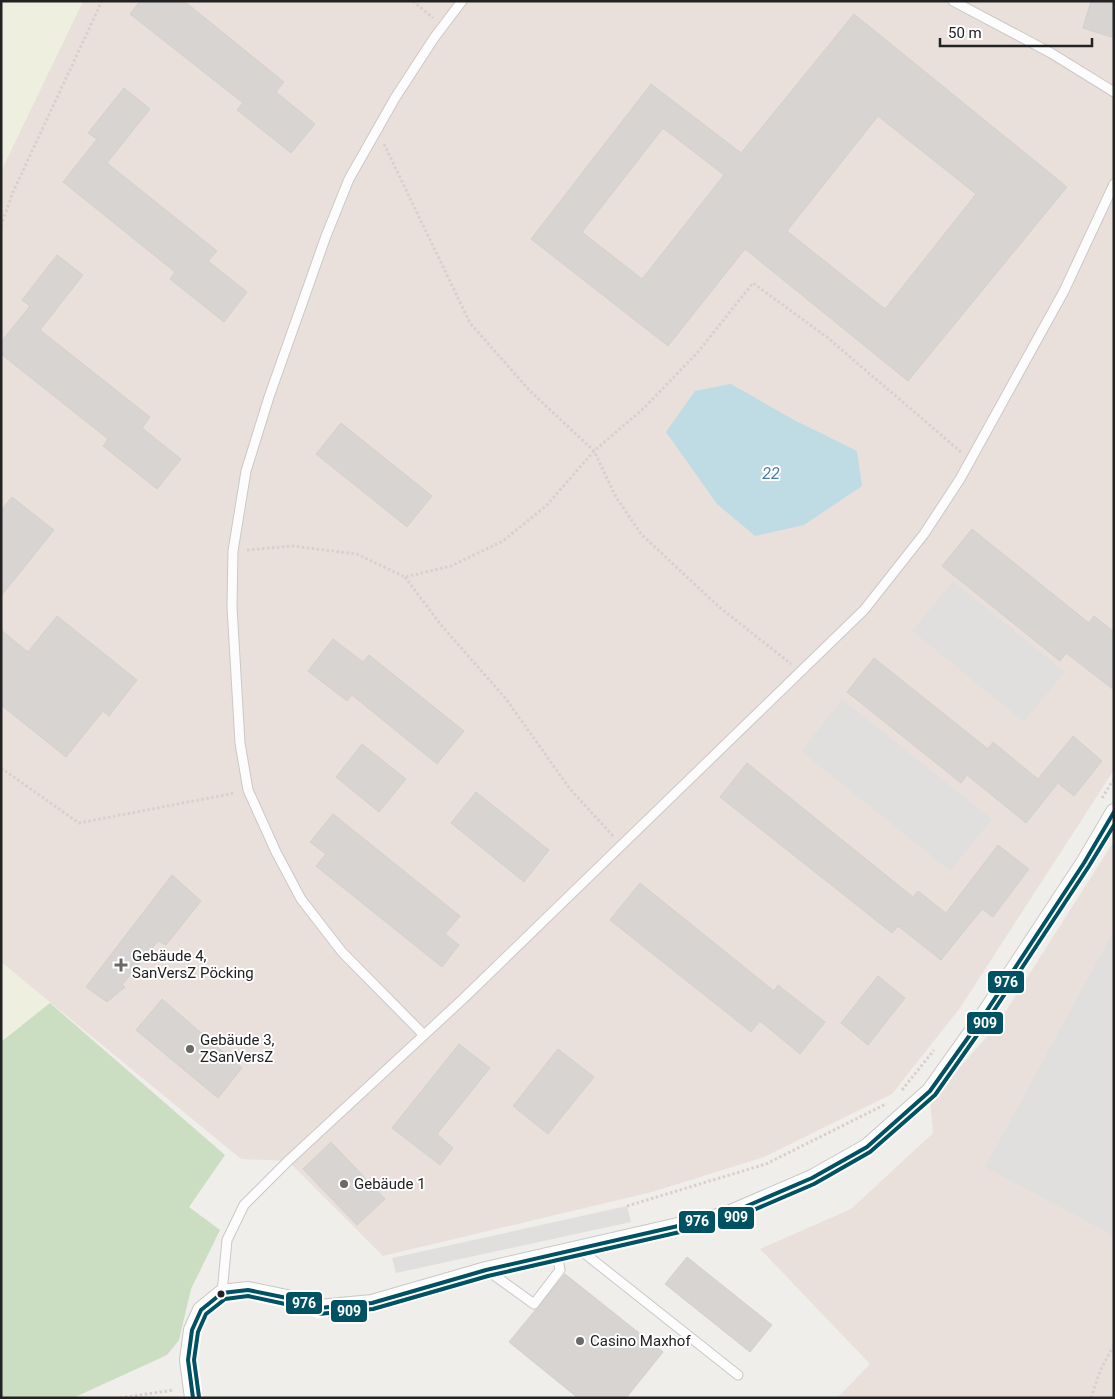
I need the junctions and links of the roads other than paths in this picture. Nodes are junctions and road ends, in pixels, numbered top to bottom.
1 (462, 1) edge
2 (953, 1) edge
3 (1114, 92) edge
4 (1114, 184) edge
5 (1114, 812) edge
6 (424, 1035) junction
7 (579, 1249) junction
8 (557, 1254) junction
9 (487, 1270) junction
10 (222, 1293) junction
11 (738, 1375) dead end
12 (192, 1393) edge

1 - 6 lane
2 - 3 lane
4 - 6 lane
5 - 7 street
6 - 10 lane
7 - 8 street
7 - 11 lane
8 - 9 street
8 - 9 lane
9 - 10 street
10 - 12 street

